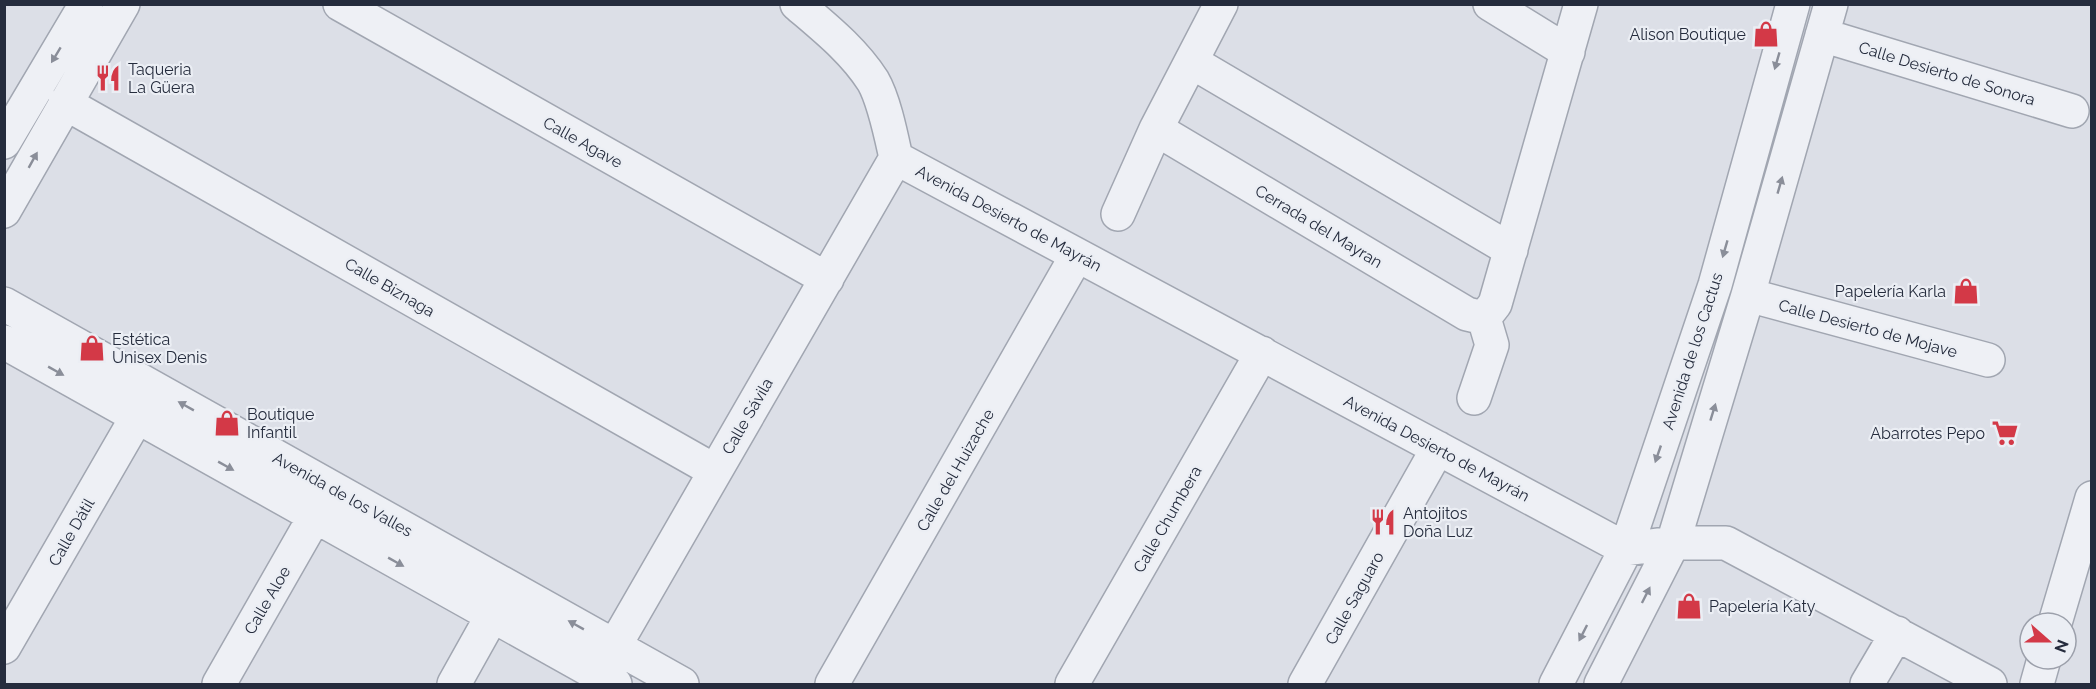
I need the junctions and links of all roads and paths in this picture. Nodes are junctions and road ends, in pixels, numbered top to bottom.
1 (86, 4) edge
2 (123, 4) edge
3 (340, 4) edge
4 (797, 4) edge
5 (1221, 4) edge
6 (1490, 4) edge
7 (1581, 4) edge
8 (1793, 4) edge
9 (1827, 20) edge
10 (1568, 52) junction
11 (1192, 62) junction
12 (66, 103) junction
13 (2072, 111) dead end
14 (1156, 129) junction
15 (4, 142) edge
16 (896, 158) junction
17 (4, 211) edge
18 (1118, 214) dead end
19 (1511, 250) junction
20 (1077, 255) junction
21 (827, 279) junction
22 (1748, 296) junction
23 (4, 304) edge
24 (1484, 318) junction
25 (4, 342) edge
26 (1262, 353) junction
27 (1988, 360) dead end
28 (1474, 398) dead end
29 (137, 417) junction
30 (1438, 448) junction
31 (715, 471) junction
32 (2090, 505) edge
33 (315, 516) junction
34 (1673, 543) junction
35 (1626, 549) junction
36 (2059, 611) edge
37 (492, 616) junction
38 (1897, 633) junction
39 (4, 647) edge
40 (614, 647) junction
41 (607, 680) edge
42 (219, 684) edge
43 (454, 684) edge
44 (681, 684) edge
45 (832, 684) edge
46 (1072, 684) edge
47 (1305, 684) edge
48 (1556, 684) edge
49 (1601, 684) edge
50 (1867, 684) edge
51 (1990, 684) edge

1 -> 15 street
2 - 12 street
3 - 21 street, Calle Agave
4 - 16 street
5 - 11 street
6 - 10 street
7 - 10 street
8 -> 35 street, Avenida de los Cactus
9 - 13 street, Calle Desierto de Sonora
22 -> 9 street
10 - 19 street
11 - 14 street
11 - 19 street
17 -> 12 street
12 - 31 street, Calle Biznaga
14 - 18 street
14 - 24 street, Cerrada del Mayran
16 - 20 street, Avenida Desierto de Mayrán
16 - 21 street, Calle Sávila
19 - 24 street
20 - 26 street, Avenida Desierto de Mayrán
20 - 45 street, Calle del Huizache
21 - 31 street, Calle Sávila
22 - 27 street, Calle Desierto de Mojave
34 -> 22 street
40 -> 23 street, Avenida de los Valles
24 - 28 street
25 -> 29 street, Avenida de los Valles
26 - 30 street, Avenida Desierto de Mayrán
26 - 46 street, Calle Chumbera
29 -> 33 street, Avenida de los Valles
29 - 39 street, Calle Dátil
30 - 35 street, Avenida Desierto de Mayrán
30 - 47 street, Calle Saguaro
31 - 40 street, Calle Sávila
32 - 36 street
33 -> 37 street, Avenida de los Valles
33 - 42 street, Calle Aloe
34 - 35 street
34 - 38 street
49 -> 34 street
35 -> 48 street, Avenida de los Cactus
37 - 41 street, Avenida de los Valles
37 - 43 street
38 - 50 street
38 - 51 street
40 - 41 street, Calle Sávila
40 - 44 street, Avenida de los Valles

